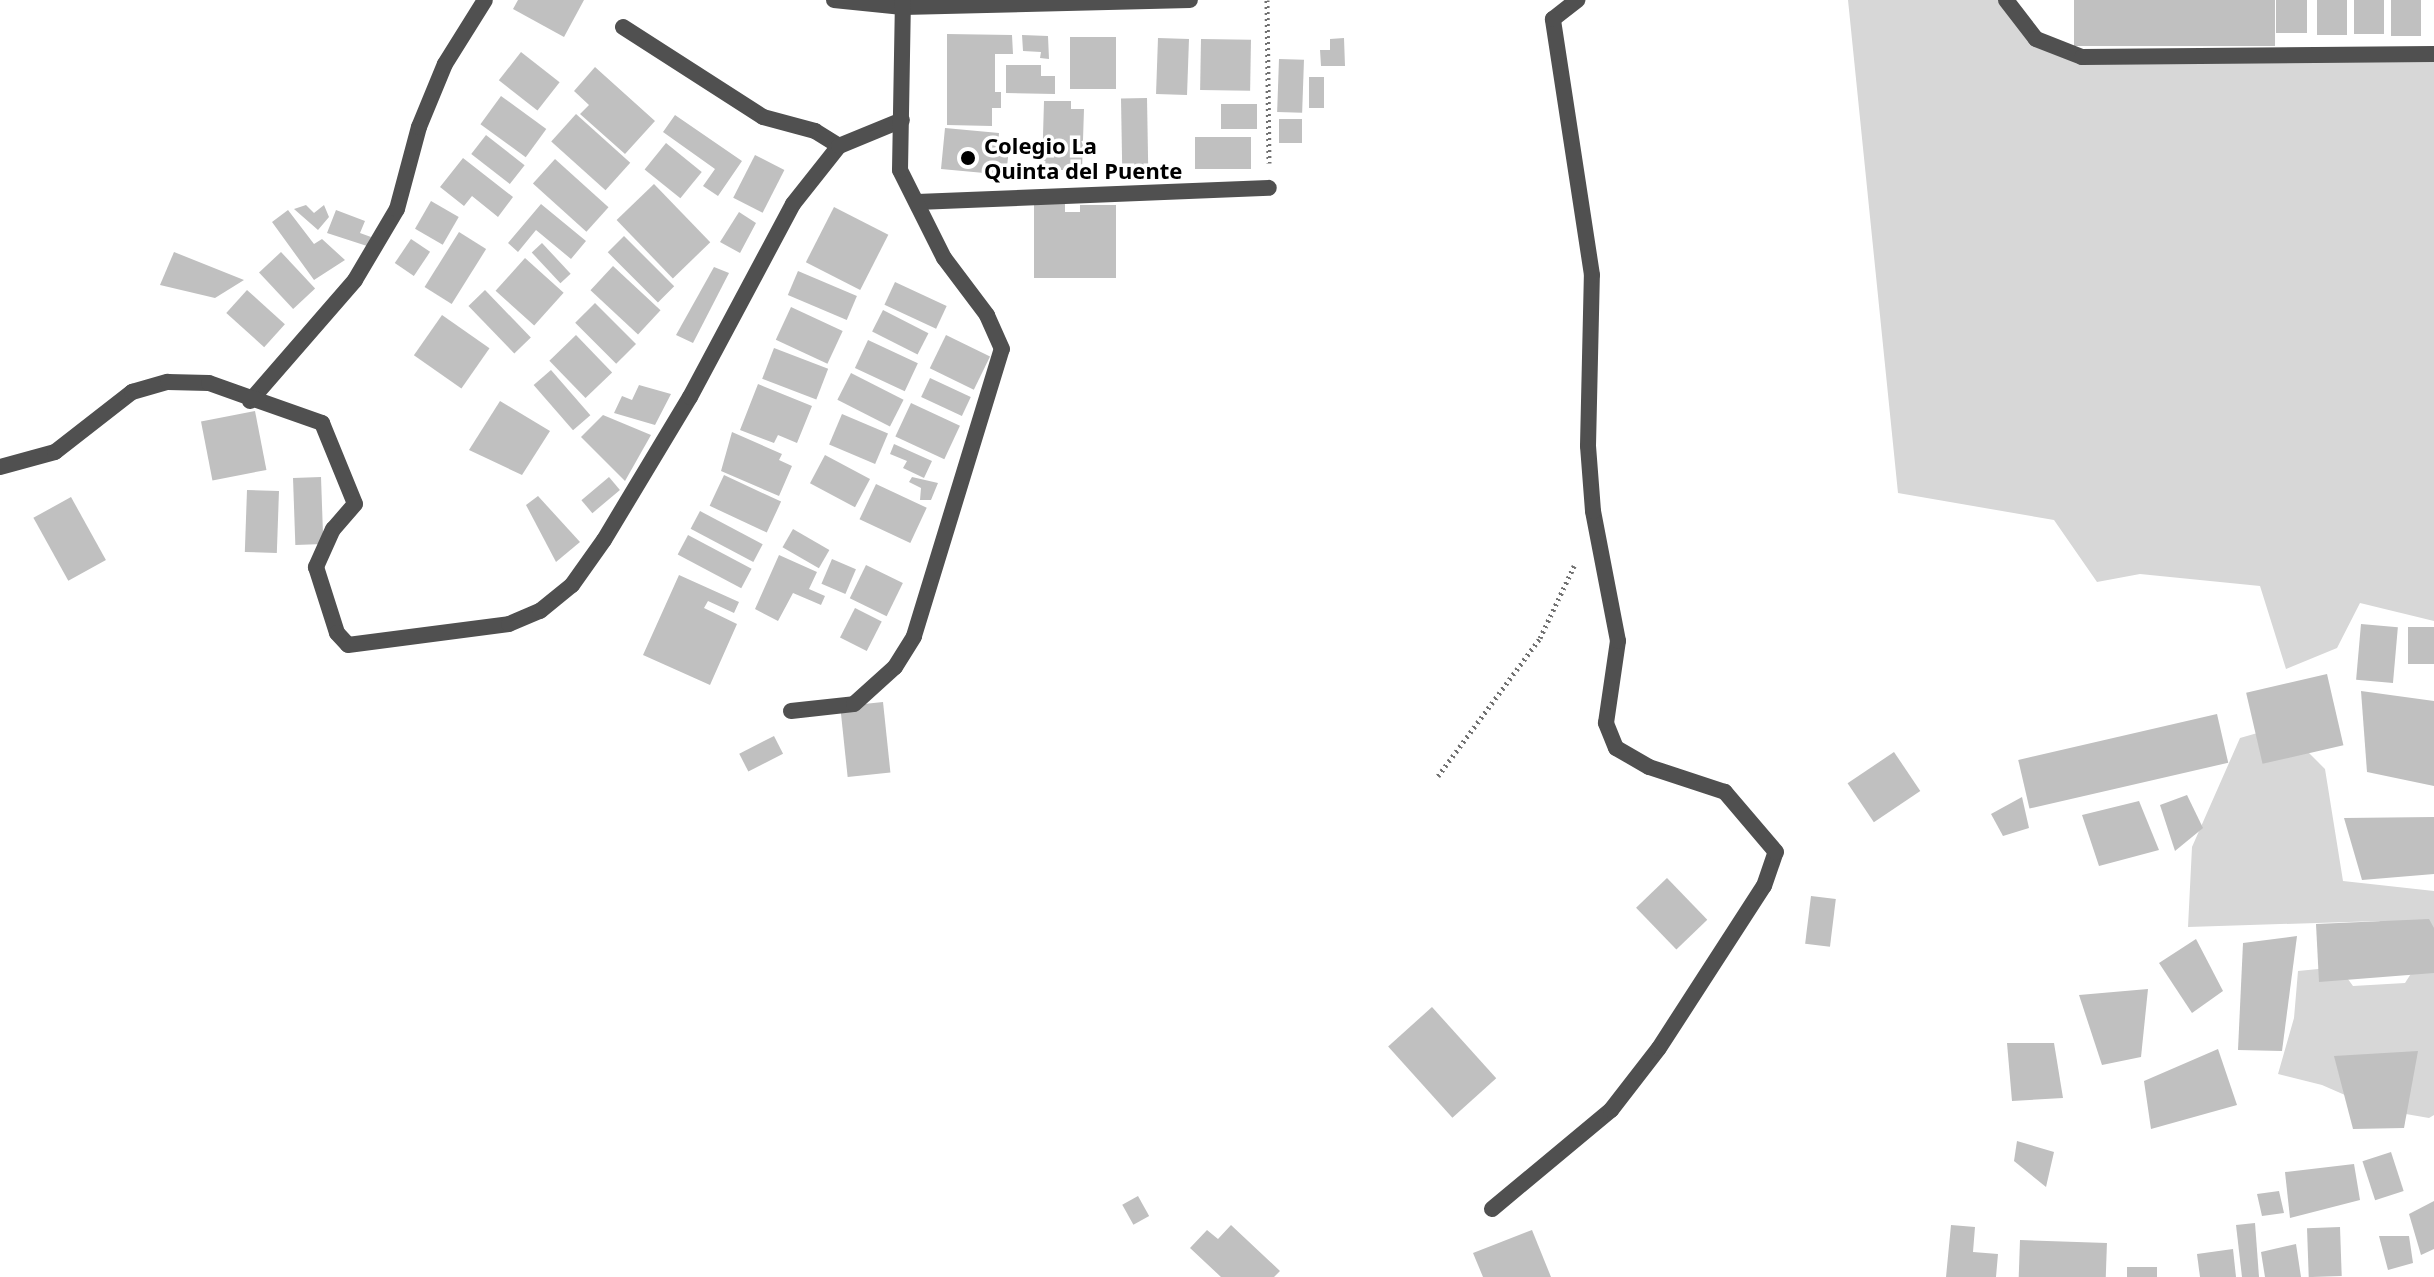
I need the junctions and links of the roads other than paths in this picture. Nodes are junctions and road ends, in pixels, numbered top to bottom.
1 (485, 0) edge
2 (834, 0) edge
3 (1190, 0) edge
4 (1577, 0) edge
5 (2006, 0) edge
6 (1070, 3) edge
7 (903, 4) edge
8 (623, 27) dead end
9 (2434, 54) edge
10 (902, 120) junction
11 (839, 146) junction
12 (1269, 188) road end
13 (917, 202) junction
14 (250, 401) junction
15 (0, 467) edge
16 (791, 711) dead end
17 (1492, 1209) dead end

1 - 14 street
2 - 7 street
3 - 6 street
4 - 17 street
5 - 9 street
6 - 7 street
7 - 10 street
8 - 11 street
10 - 11 street
10 - 13 street
11 - 14 street
12 - 13 street
13 - 16 street
14 - 15 street

